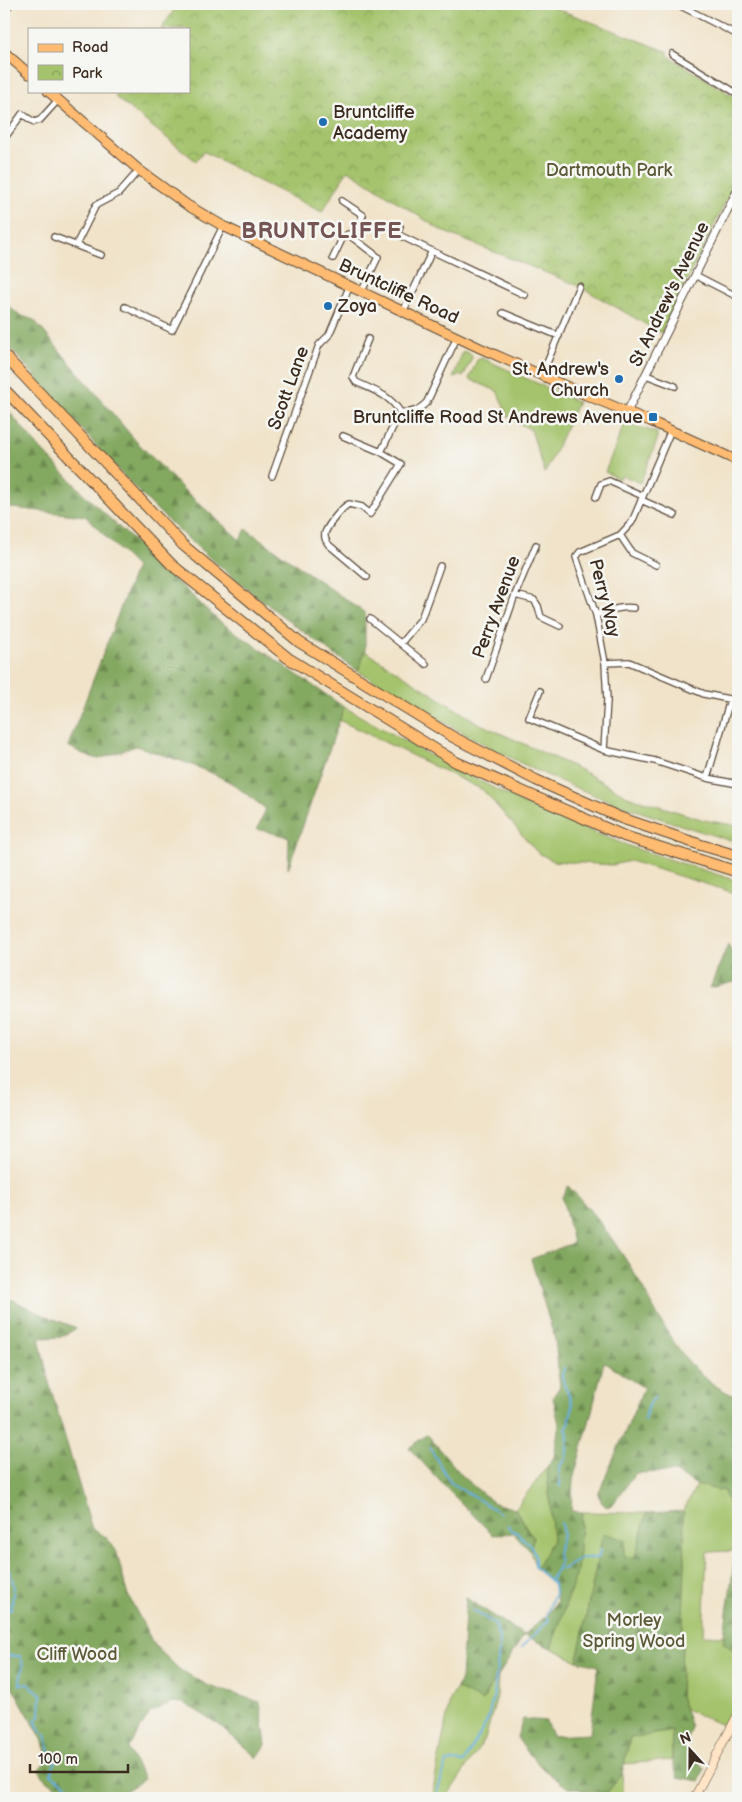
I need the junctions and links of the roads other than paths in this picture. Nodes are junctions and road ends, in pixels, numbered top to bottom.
1 (8, 4) edge
2 (677, 4) edge
3 (4, 10) edge
4 (738, 34) edge
5 (4, 52) edge
6 (672, 54) dead end
7 (28, 73) edge
8 (49, 92) edge
9 (738, 94) edge
10 (58, 100) junction
11 (7, 135) dead end
12 (139, 170) junction
13 (738, 190) edge
14 (342, 202) dead end
15 (223, 226) junction
16 (400, 227) dead end
17 (54, 237) dead end
18 (353, 237) junction
19 (76, 245) junction
20 (432, 251) junction
21 (102, 255) dead end
22 (333, 258) dead end
23 (695, 275) junction
24 (350, 286) junction
25 (579, 286) dead end
26 (362, 291) junction
27 (525, 295) dead end
28 (738, 297) edge
29 (124, 307) dead end
30 (403, 312) junction
31 (502, 313) dead end
32 (559, 336) junction
33 (457, 337) junction
34 (368, 339) dead end
35 (4, 356) edge
36 (542, 375) junction
37 (646, 376) junction
38 (675, 386) dead end
39 (4, 389) edge
40 (400, 412) junction
41 (628, 412) junction
42 (671, 430) junction
43 (343, 436) dead end
44 (381, 452) junction
45 (738, 461) edge
46 (272, 476) dead end
47 (596, 497) dead end
48 (642, 498) junction
49 (675, 515) dead end
50 (620, 535) junction
51 (536, 545) dead end
52 (656, 565) dead end
53 (440, 566) dead end
54 (367, 577) dead end
55 (515, 595) junction
56 (634, 608) dead end
57 (596, 616) junction
58 (370, 619) dead end
59 (560, 626) dead end
60 (401, 643) junction
61 (605, 663) junction
62 (426, 664) dead end
63 (486, 679) dead end
64 (540, 691) dead end
65 (730, 700) junction
66 (738, 701) edge
67 (604, 750) junction
68 (707, 778) junction
69 (738, 784) edge
70 (738, 856) edge
71 (738, 872) edge
72 (738, 1714) edge
73 (694, 1798) edge

1 - 3 main road
2 - 4 street
5 - 7 main road
6 - 9 street
8 - 10 main road, Bruntcliffe Road
10 - 11 street
10 - 12 main road, Bruntcliffe Road
12 - 15 main road, Bruntcliffe Road
12 - 19 street
13 - 23 street, St Andrew's Avenue
14 - 18 street
15 - 24 main road, Bruntcliffe Road
15 - 29 street
16 - 20 street
17 - 19 street
18 - 22 street
18 - 26 street
19 - 21 street
20 - 27 street
20 - 30 street
23 - 28 street
23 - 37 street, St Andrew's Avenue
24 - 26 main road, Bruntcliffe Road
24 - 46 street, Scott Lane
25 - 32 street
26 - 30 main road, Bruntcliffe Road
30 - 33 main road, Bruntcliffe Road
31 - 32 street
32 - 36 street
33 - 36 main road, Bruntcliffe Road
33 - 40 street
34 - 40 street
35 - 70 highway
36 - 41 main road, Bruntcliffe Road
37 - 38 street
37 - 41 street, St Andrew's Avenue
39 - 71 highway
40 - 44 street
41 - 42 main road, Bruntcliffe Road
42 - 45 main road, Bruntcliffe Road
42 - 48 street, Perry Way
43 - 44 street
44 - 54 street
47 - 48 street
48 - 49 street
48 - 50 street, Perry Way
50 - 52 street
50 - 57 street, Perry Way
51 - 55 street, Perry Avenue
53 - 60 street
55 - 59 street
55 - 63 street, Perry Avenue
56 - 57 street
57 - 61 street, Perry Way
58 - 60 street
60 - 62 street
61 - 65 street, Perry Way
61 - 67 street, Perry Way
64 - 67 street
65 - 66 street, Perry Way
65 - 68 street
67 - 68 street
68 - 69 street
72 - 73 main road

